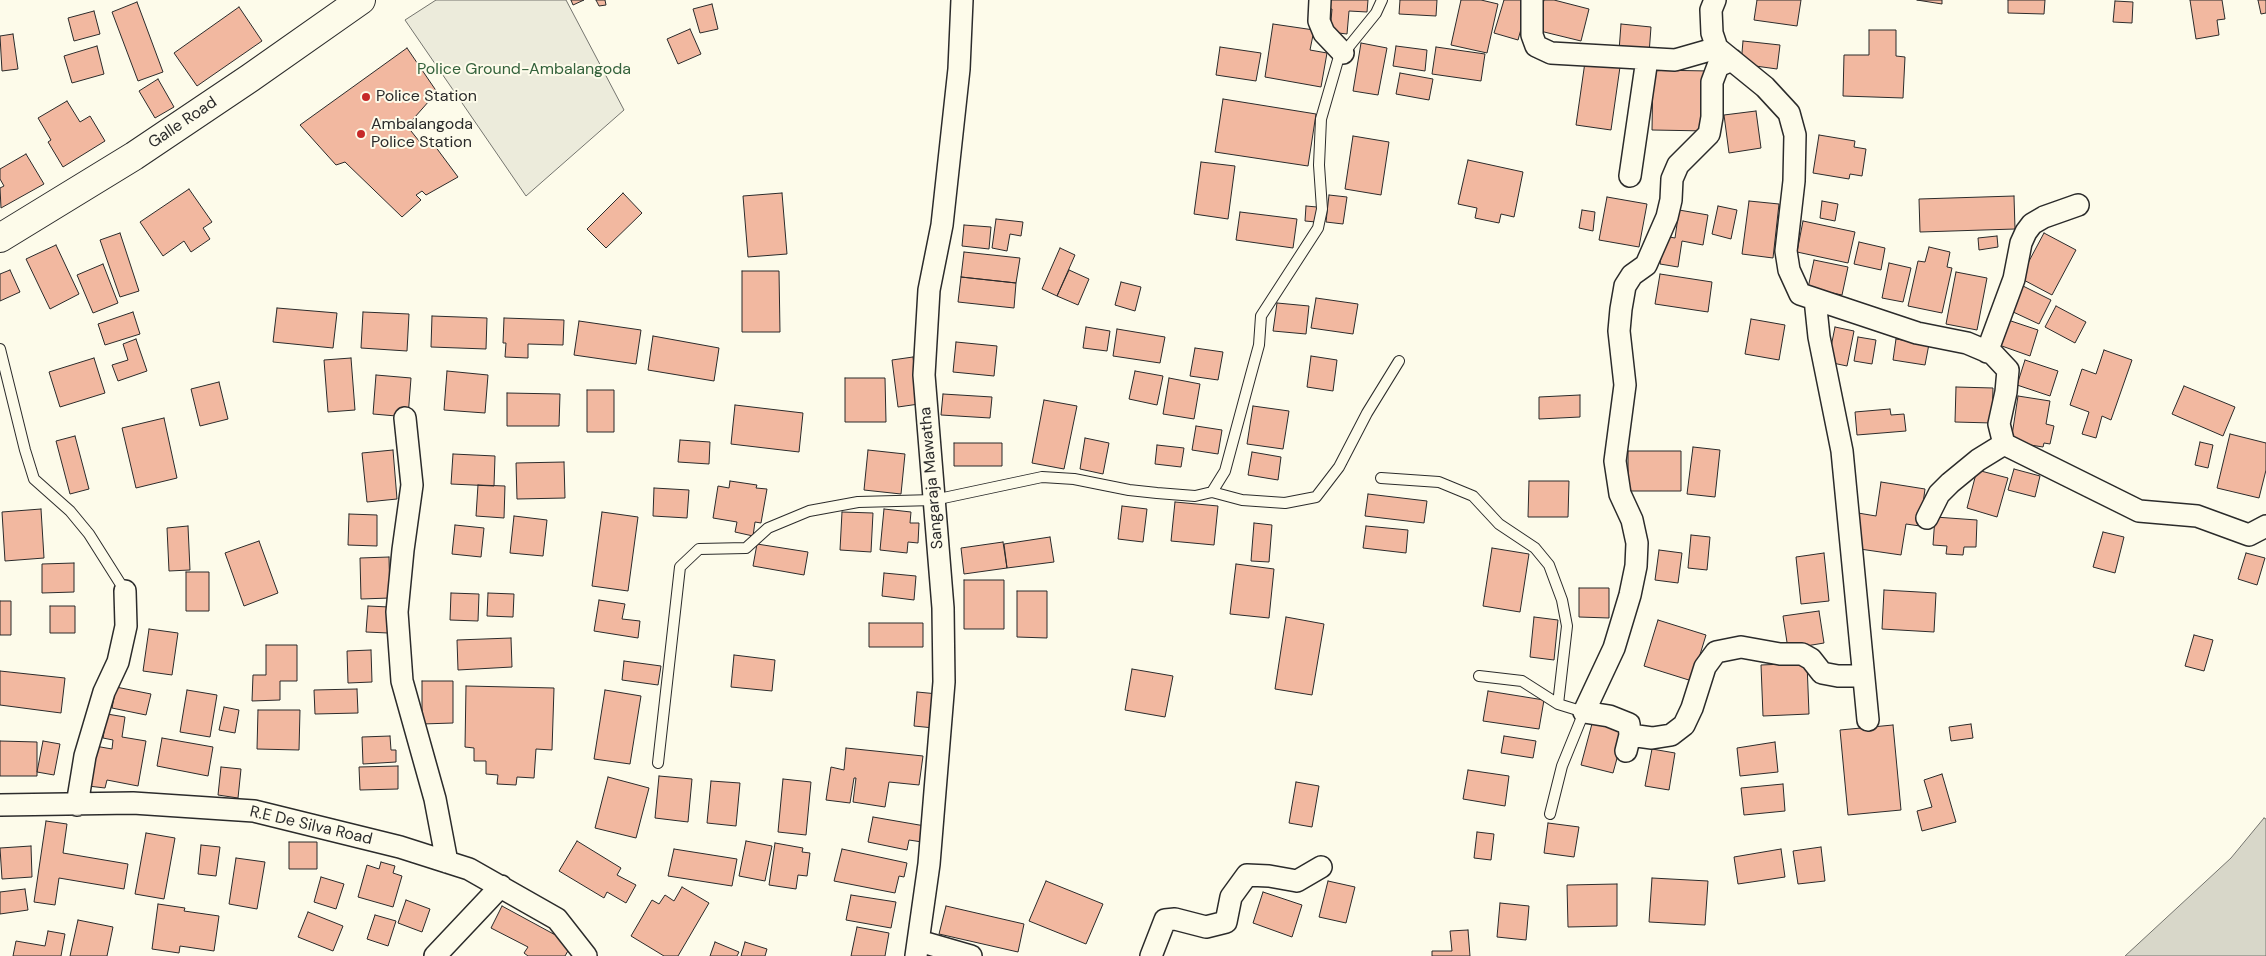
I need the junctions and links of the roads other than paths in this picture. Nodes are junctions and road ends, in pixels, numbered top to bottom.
1 (361, 0) edge
2 (962, 0) edge
3 (1320, 0) edge
4 (1382, 0) edge
5 (1532, 0) edge
6 (1715, 0) edge
7 (1343, 53) junction
8 (1725, 54) junction
9 (1647, 59) junction
10 (1630, 176) dead end
11 (2078, 205) dead end
12 (0, 238) edge
13 (1815, 299) junction
14 (0, 349) edge
15 (1987, 352) junction
16 (1399, 361) dead end
17 (404, 418) dead end
18 (2004, 444) junction
19 (1381, 478) dead end
20 (1212, 492) junction
21 (934, 500) junction
22 (1927, 518) dead end
23 (2266, 526) edge
24 (125, 591) joint
25 (1479, 676) dead end
26 (1863, 676) junction
27 (1558, 704) junction
28 (1584, 712) junction
29 (1868, 720) dead end
30 (658, 763) dead end
31 (0, 805) edge
32 (76, 805) junction
33 (1550, 814) dead end
34 (447, 862) junction
35 (1321, 867) dead end
36 (501, 886) junction
37 (917, 949) edge
38 (435, 956) edge
39 (586, 956) edge
40 (971, 956) edge
41 (1151, 956) edge

1 - 12 highway, Galle Road
2 - 21 street, Sangaraja Mawatha
3 - 7 street
4 - 7 lane
5 - 9 street
6 - 8 street
7 - 20 lane
8 - 9 street
8 - 13 street
8 - 28 street
9 - 10 street
11 - 15 street
13 - 15 street
13 - 26 street
14 - 24 lane
15 - 18 street
16 - 20 lane
17 - 34 street
18 - 22 street
18 - 23 street
19 - 27 lane
20 - 21 lane
21 - 30 lane
21 - 37 street, Sangaraja Mawatha
24 - 32 street
25 - 27 lane
26 - 28 street
26 - 29 street
27 - 28 lane
28 - 33 lane
31 - 32 street, R.E De Silva Road
32 - 34 street, R.E De Silva Road
34 - 36 street, R.E De Silva Road
35 - 41 street
36 - 38 street
36 - 39 street, R.E De Silva Road
37 - 40 street

